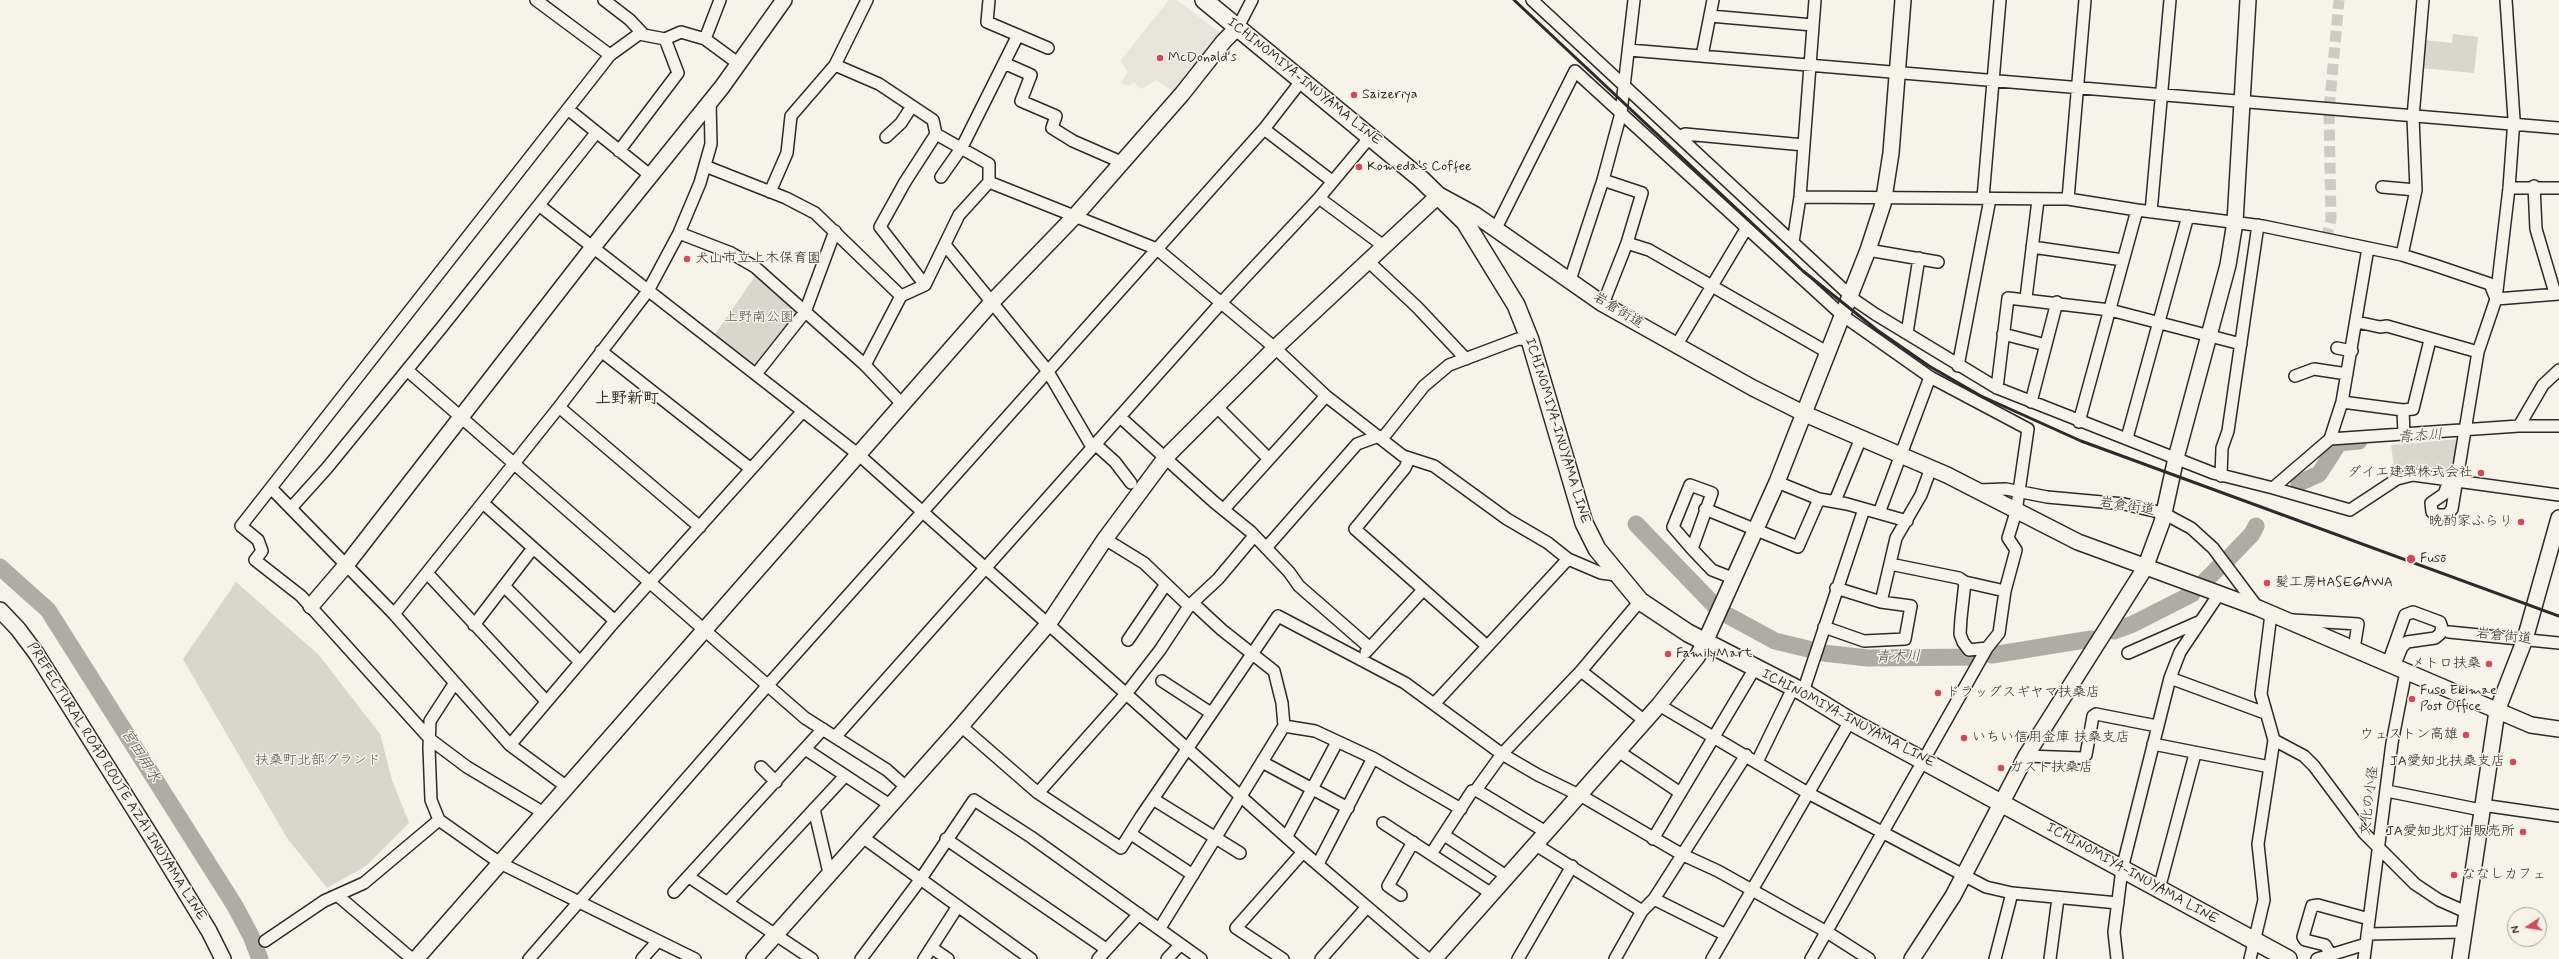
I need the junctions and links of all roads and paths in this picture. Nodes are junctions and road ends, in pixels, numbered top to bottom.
1 (536, 0) edge
2 (604, 0) edge
3 (720, 0) edge
4 (784, 0) edge
5 (867, 0) edge
6 (990, 0) edge
7 (1204, 0) edge
8 (1252, 0) edge
9 (1532, 0) edge
10 (1634, 0) edge
11 (1713, 0) edge
12 (1815, 0) edge
13 (1903, 0) edge
14 (2000, 0) edge
15 (2085, 0) edge
16 (2170, 0) edge
17 (2248, 0) edge
18 (2423, 0) edge
19 (2506, 0) edge
20 (1710, 16) junction
21 (1813, 25) junction
22 (1238, 27) junction
23 (1018, 35) junction
24 (644, 36) junction
25 (665, 39) junction
26 (705, 39) junction
27 (1048, 48) dead end
28 (1629, 50) junction
29 (610, 55) junction
30 (1702, 56) junction
31 (1004, 63) junction
32 (739, 64) junction
33 (835, 65) junction
34 (1810, 65) junction
35 (1898, 74) junction
36 (1302, 80) junction
37 (1993, 82) junction
38 (1624, 85) junction
39 (2078, 88) junction
40 (2162, 96) junction
41 (710, 101) junction
42 (2242, 102) junction
43 (912, 106) junction
44 (569, 110) junction
45 (1621, 113) junction
46 (2413, 117) junction
47 (2514, 124) junction
48 (2559, 128) edge
49 (1264, 129) junction
50 (596, 133) junction
51 (936, 134) junction
52 (1370, 136) junction
53 (1680, 136) junction
54 (886, 137) dead end
55 (1804, 145) junction
56 (962, 147) junction
57 (619, 151) junction
58 (1121, 162) junction
59 (705, 166) junction
60 (651, 176) junction
61 (941, 177) dead end
62 (1603, 180) junction
63 (1332, 181) junction
64 (989, 182) junction
65 (2534, 186) junction
66 (2382, 187) dead end
67 (2509, 188) junction
68 (2559, 188) edge
69 (2416, 190) junction
70 (770, 192) junction
71 (1439, 195) junction
72 (1800, 197) junction
73 (1319, 198) junction
74 (1884, 198) junction
75 (1986, 199) junction
76 (2068, 199) junction
77 (2038, 200) junction
78 (540, 206) junction
79 (2137, 210) junction
80 (2151, 212) junction
81 (1075, 216) junction
82 (2188, 216) junction
83 (2235, 222) junction
84 (2258, 225) junction
85 (1746, 229) junction
86 (1495, 230) junction
87 (835, 231) junction
88 (679, 233) junction
89 (1793, 242) junction
90 (1627, 243) junction
91 (946, 246) junction
92 (1385, 247) junction
93 (2032, 247) junction
94 (593, 248) junction
95 (2368, 248) junction
96 (1157, 249) junction
97 (1868, 250) junction
98 (2402, 255) junction
99 (1919, 258) junction
100 (2123, 260) junction
101 (1369, 262) junction
102 (1938, 262) dead end
103 (1570, 280) junction
104 (925, 285) junction
105 (1712, 287) junction
106 (648, 291) junction
107 (1851, 293) junction
108 (2557, 294) edge
109 (901, 296) junction
110 (2026, 298) junction
111 (2496, 299) junction
112 (992, 302) junction
113 (2057, 302) junction
114 (1220, 304) junction
115 (1603, 304) junction
116 (2110, 310) junction
117 (805, 312) junction
118 (1842, 315) junction
119 (2159, 322) junction
120 (2357, 322) junction
121 (1907, 333) junction
122 (2003, 334) junction
123 (2209, 335) junction
124 (1530, 340) junction
125 (2430, 340) junction
126 (2241, 344) junction
127 (2046, 345) junction
128 (1676, 346) junction
129 (1275, 348) junction
130 (2336, 348) dead end
131 (601, 351) junction
132 (2352, 351) junction
133 (1827, 352) junction
134 (2478, 352) junction
135 (1466, 359) junction
136 (866, 365) junction
137 (1958, 366) junction
138 (407, 370) junction
139 (1047, 370) junction
140 (2559, 370) edge
141 (756, 374) junction
142 (2347, 374) junction
143 (2295, 376) dead end
144 (1930, 377) junction
145 (1997, 388) junction
146 (1326, 396) junction
147 (2031, 402) junction
148 (2342, 402) junction
149 (902, 405) junction
150 (1216, 406) junction
151 (559, 407) junction
152 (2403, 410) junction
153 (803, 411) junction
154 (1805, 414) junction
155 (1120, 417) junction
156 (460, 418) junction
157 (2079, 422) junction
158 (2519, 426) junction
159 (2559, 426) edge
160 (2466, 429) junction
161 (2404, 434) junction
162 (1380, 437) junction
163 (1861, 438) junction
164 (2127, 438) junction
165 (2330, 439) junction
166 (1093, 446) junction
167 (1902, 454) junction
168 (858, 455) junction
169 (1166, 457) junction
170 (2176, 458) junction
171 (1269, 459) junction
172 (1409, 459) junction
173 (515, 463) junction
174 (1931, 468) junction
175 (751, 469) junction
176 (2221, 476) junction
177 (2454, 481) junction
178 (1777, 482) junction
179 (1131, 483) dead end
180 (271, 488) junction
181 (2273, 488) junction
182 (1978, 490) junction
183 (2020, 492) junction
184 (2559, 495) edge
185 (1819, 499) junction
186 (1835, 501) junction
187 (483, 503) junction
188 (291, 508) junction
189 (1224, 509) junction
190 (1705, 509) junction
191 (1864, 509) junction
192 (923, 512) junction
193 (2016, 512) junction
194 (1879, 513) junction
195 (2164, 513) junction
196 (2559, 518) edge
197 (1907, 521) junction
198 (700, 527) junction
199 (1757, 531) junction
200 (1254, 536) junction
201 (1105, 539) junction
202 (533, 548) junction
203 (1266, 548) junction
204 (1692, 549) junction
205 (2554, 556) edge
206 (1568, 558) junction
207 (347, 564) junction
208 (1890, 564) junction
209 (986, 567) junction
210 (2145, 568) junction
211 (427, 573) junction
212 (1616, 574) junction
213 (1735, 579) junction
214 (650, 582) junction
215 (1965, 582) junction
216 (1166, 584) junction
217 (504, 586) junction
218 (1836, 588) junction
219 (1424, 590) junction
220 (2005, 591) junction
221 (2219, 594) junction
222 (1640, 601) junction
223 (1881, 602) junction
224 (311, 606) junction
225 (1189, 606) junction
226 (0, 610) edge
227 (2265, 611) junction
228 (394, 614) junction
229 (2286, 620) junction
230 (615, 621) junction
231 (2200, 621) junction
232 (1049, 623) junction
233 (474, 625) junction
234 (2402, 626) junction
235 (1824, 627) junction
236 (706, 629) junction
237 (2449, 632) dead end
238 (2423, 638) junction
239 (2525, 639) junction
240 (1128, 640) dead end
241 (1705, 642) junction
242 (2559, 643) edge
243 (1486, 646) junction
244 (1370, 648) junction
245 (1987, 648) junction
246 (2354, 649) junction
247 (2128, 653) dead end
248 (1252, 654) junction
249 (1360, 659) junction
250 (580, 662) junction
251 (2396, 667) junction
252 (1755, 668) junction
253 (1581, 671) junction
254 (2170, 678) junction
255 (1162, 681) dead end
256 (454, 684) junction
257 (768, 685) junction
258 (1798, 690) junction
259 (1126, 694) junction
260 (546, 701) junction
261 (1434, 704) junction
262 (1659, 705) junction
263 (2497, 712) junction
264 (1211, 713) junction
265 (2265, 713) junction
266 (1646, 721) junction
267 (1850, 721) junction
268 (961, 726) junction
269 (1284, 726) junction
270 (2157, 726) junction
271 (823, 729) junction
272 (2559, 729) edge
273 (836, 736) junction
274 (429, 738) junction
275 (1714, 738) junction
276 (2274, 740) junction
277 (1337, 742) junction
278 (2153, 744) junction
279 (510, 745) junction
280 (1187, 748) junction
281 (805, 749) junction
282 (1618, 752) junction
283 (1502, 754) junction
284 (2195, 754) junction
285 (1746, 755) junction
286 (2026, 756) junction
287 (1373, 758) junction
288 (1924, 760) junction
289 (1262, 762) junction
290 (1757, 762) junction
291 (760, 767) dead end
292 (2270, 767) junction
293 (844, 777) junction
294 (776, 782) junction
295 (567, 787) junction
296 (906, 787) junction
297 (1312, 789) junction
298 (1476, 790) junction
299 (2387, 790) junction
300 (1679, 792) junction
301 (1038, 793) junction
302 (1808, 793) junction
303 (1241, 796) junction
304 (1579, 796) junction
305 (1153, 799) junction
306 (2002, 802) junction
307 (890, 805) junction
308 (1348, 808) junction
309 (2481, 808) junction
310 (814, 809) junction
311 (1461, 809) junction
312 (544, 813) junction
313 (2559, 816) edge
314 (439, 820) junction
315 (1383, 823) dead end
316 (1546, 832) junction
317 (1883, 833) junction
318 (1131, 834) junction
319 (1444, 835) junction
320 (861, 836) junction
321 (1287, 836) junction
322 (946, 839) junction
323 (1214, 839) junction
324 (1653, 839) junction
325 (1413, 842) junction
326 (1536, 845) junction
327 (2378, 850) junction
328 (1304, 852) junction
329 (1240, 853) dead end
330 (1431, 854) junction
331 (1681, 854) junction
332 (500, 862) junction
333 (1318, 864) junction
334 (1572, 866) junction
335 (2122, 869) junction
336 (829, 873) junction
337 (1193, 875) junction
338 (1963, 875) junction
339 (1508, 876) junction
340 (689, 878) junction
341 (920, 880) junction
342 (2159, 889) junction
343 (1752, 890) junction
344 (674, 892) dead end
345 (2012, 893) junction
346 (1492, 894) junction
347 (337, 895) junction
348 (1402, 895) dead end
349 (2058, 898) junction
350 (1654, 899) junction
351 (579, 901) junction
352 (728, 902) junction
353 (2118, 903) junction
354 (958, 906) junction
355 (1367, 907) junction
356 (1642, 911) junction
357 (2466, 912) junction
358 (1139, 914) junction
359 (2369, 919) junction
360 (1160, 928) junction
361 (1827, 932) junction
362 (2464, 932) junction
363 (775, 933) junction
364 (1726, 935) junction
365 (2366, 939) junction
366 (265, 941) dead end
367 (2255, 941) junction
368 (657, 942) junction
369 (1180, 945) junction
370 (932, 948) junction
371 (1106, 949) junction
372 (2331, 955) junction
373 (224, 959) edge
374 (412, 959) edge
375 (416, 959) edge
376 (528, 959) edge
377 (642, 959) edge
378 (695, 959) edge
379 (754, 959) edge
380 (812, 959) edge
381 (861, 959) edge
382 (924, 959) edge
383 (948, 959) edge
384 (1031, 959) edge
385 (1098, 959) edge
386 (1167, 959) edge
387 (1201, 959) edge
388 (1283, 959) edge
389 (1321, 959) edge
390 (1428, 959) edge
391 (1434, 959) edge
392 (1518, 959) edge
393 (1615, 959) edge
394 (1712, 959) edge
395 (1811, 959) edge
396 (1869, 959) edge
397 (1912, 959) edge
398 (1995, 959) edge
399 (2050, 959) edge
400 (2117, 959) edge
401 (2250, 959) edge
402 (2288, 959) edge
403 (2317, 959) edge
404 (2364, 959) edge
405 (2460, 959) edge

1 - 29 street
2 - 24 street
3 - 26 street
4 - 32 street
5 - 33 street
6 - 23 street
7 - 22 main road, ICHINOMIYA-INUYAMA LINE
8 - 22 street
9 - 38 street
10 - 28 street
11 - 20 street
12 - 21 street
13 - 35 street
14 - 37 street
15 - 39 street
16 - 40 street
17 - 42 street
18 - 46 street
19 - 47 street
20 - 21 street
20 - 30 street
21 - 34 street
22 - 36 main road, ICHINOMIYA-INUYAMA LINE
22 - 58 street
23 - 27 street
23 - 31 street
24 - 25 street
24 - 29 street
25 - 26 street
25 - 57 street
26 - 32 street
28 - 30 street
28 - 38 street
29 - 44 street
30 - 34 street
31 - 56 street
31 - 58 street
32 - 41 street
33 - 43 street
33 - 70 street
34 - 35 street
34 - 55 street
35 - 37 street
35 - 74 street
36 - 49 street
36 - 52 main road, ICHINOMIYA-INUYAMA LINE
37 - 39 street
37 - 75 street
38 - 45 street
38 - 53 street
39 - 40 street
39 - 76 street
40 - 42 street
40 - 80 street
41 - 59 street
41 - 60 street
42 - 46 street
42 - 83 street
43 - 51 street
43 - 54 street
44 - 50 street
44 - 180 street
45 - 62 street
45 - 85 street
45 - 86 street
46 - 47 street
46 - 69 street
47 - 48 street
47 - 67 street
49 - 63 street
49 - 96 street
50 - 57 street
50 - 78 street
51 - 56 street
51 - 104 street
52 - 63 street
52 - 71 main road, ICHINOMIYA-INUYAMA LINE
53 - 55 street
53 - 89 street
55 - 72 street
56 - 61 street
56 - 64 street
57 - 60 street
58 - 81 street
59 - 70 street
59 - 88 street
60 - 94 street
62 - 90 street
62 - 103 street
63 - 73 street
64 - 81 street
64 - 91 street
65 - 67 street
65 - 68 street
65 - 108 street
66 - 69 street
67 - 111 street
69 - 98 street
70 - 87 street
71 - 86 street, 岩倉街道
71 - 92 street
71 - 124 main road, ICHINOMIYA-INUYAMA LINE
72 - 74 street
72 - 89 street
73 - 92 street
73 - 114 street
74 - 75 street
74 - 97 street
75 - 77 street
75 - 137 street
76 - 77 street
76 - 79 street
77 - 93 street
78 - 94 street
78 - 138 street
79 - 80 street
79 - 100 street
80 - 82 street
81 - 96 street
81 - 112 street
82 - 83 street
82 - 119 street
83 - 84 street
83 - 123 street
84 - 95 street
84 - 126 street
85 - 105 street
85 - 118 street
86 - 103 street, 岩倉街道
87 - 109 street
87 - 117 street
88 - 106 street
88 - 117 street
89 - 107 street
90 - 105 street
90 - 115 street
91 - 104 street
91 - 112 street
92 - 101 street
93 - 100 street
93 - 110 street
94 - 106 street
94 - 156 street
95 - 98 street
95 - 120 street
96 - 114 street
96 - 139 street
97 - 99 street
97 - 107 street
98 - 111 street
99 - 102 street
99 - 121 street
100 - 116 street
101 - 129 street
101 - 135 street
103 - 115 street, 岩倉街道
104 - 109 street
105 - 128 street
105 - 133 street
106 - 131 street
106 - 141 street
107 - 118 street
107 - 121 street
108 - 111 street
109 - 136 street
110 - 113 street
110 - 122 street
111 - 134 street
112 - 139 street
112 - 149 street
113 - 116 street
113 - 127 street
114 - 129 street
114 - 155 street
115 - 128 street, 岩倉街道
116 - 119 street
116 - 157 street
117 - 136 street
117 - 141 street
118 - 133 street
118 - 144 street
119 - 123 street
119 - 164 street
120 - 125 street
120 - 132 street
121 - 137 street
122 - 127 street
122 - 145 street
123 - 126 street
123 - 170 street
124 - 135 street
124 - 212 main road, ICHINOMIYA-INUYAMA LINE
125 - 134 street
125 - 152 street
126 - 176 street
127 - 147 street
128 - 154 street, 岩倉街道
129 - 146 street
129 - 150 street
130 - 132 street
131 - 151 street
131 - 175 street
132 - 142 street
133 - 154 street
134 - 160 street
135 - 162 street
136 - 149 street
137 - 145 street
138 - 156 street
138 - 188 street
139 - 166 street
139 - 192 street
140 - 158 street
141 - 153 street
142 - 143 street
142 - 148 street
144 - 167 street
144 - 183 street
145 - 147 street
146 - 162 street
146 - 171 street
147 - 157 street
148 - 152 street
148 - 165 street
149 - 168 street
150 - 169 street
150 - 171 street
151 - 173 street
151 - 198 street
152 - 161 street
153 - 168 street
153 - 175 street
154 - 163 street, 岩倉街道
154 - 178 street
155 - 166 street
155 - 169 street
156 - 173 street
156 - 207 street
157 - 164 street
158 - 159 street
158 - 160 street
160 - 161 street
160 - 177 street
161 - 165 street
162 - 172 street
162 - 203 street
163 - 167 street, 岩倉街道
163 - 186 street
164 - 170 street
165 - 181 street
166 - 179 street
166 - 209 street
167 - 174 street, 岩倉街道
167 - 194 street
168 - 192 street
168 - 236 street
169 - 189 street
169 - 201 street
170 - 176 street
170 - 195 street
171 - 189 street
172 - 206 street
172 - 219 street
173 - 187 street
173 - 214 street
174 - 182 street, 岩倉街道
174 - 197 street
175 - 198 street
176 - 181 street
177 - 181 street
177 - 184 street
178 - 185 street
178 - 199 street
180 - 188 street
180 - 224 street
182 - 183 street, 岩倉街道
182 - 193 street, 岩倉街道
183 - 193 street
183 - 195 street, 岩倉街道
185 - 186 street
185 - 199 street
186 - 191 street
187 - 202 street
187 - 211 street
188 - 207 street
189 - 200 street
190 - 199 street
190 - 204 street
190 - 204 street
191 - 194 street
191 - 218 street
192 - 209 street
192 - 257 street
193 - 210 street, 岩倉街道
193 - 220 street
194 - 197 street
195 - 210 street
195 - 227 street, 岩倉街道
196 - 205 street
197 - 208 street
198 - 214 street
199 - 213 street
200 - 203 street
200 - 225 street
201 - 216 street
201 - 232 street
202 - 217 street
202 - 230 street
203 - 244 street
204 - 213 street
205 - 239 street
206 - 212 street
206 - 243 street
207 - 224 street
207 - 228 street
208 - 215 street
208 - 223 street
209 - 232 street
209 - 273 street
210 - 221 street, 岩倉街道
210 - 286 street
211 - 228 street
211 - 233 street
212 - 222 main road, ICHINOMIYA-INUYAMA LINE
213 - 241 street
214 - 230 street
214 - 236 street
215 - 220 street
215 - 245 street
216 - 225 street
216 - 240 street
217 - 233 street
217 - 250 street
218 - 223 street
218 - 235 street
219 - 243 street
219 - 244 street
220 - 245 street
221 - 227 street, 岩倉街道
221 - 231 street
222 - 241 main road, ICHINOMIYA-INUYAMA LINE
222 - 253 street
223 - 235 street
224 - 274 street
225 - 248 street
225 - 259 street
226 - 373 street, PREFECTURAL ROAD ROUTE AZAI INUYAMA LINE
227 - 229 street, 岩倉街道
227 - 265 street
228 - 256 street
229 - 246 street, 岩倉街道
229 - 246 street
230 - 250 street
231 - 247 street
231 - 254 street
232 - 259 street
232 - 268 street
233 - 260 street
234 - 238 street
234 - 238 street
234 - 251 street
235 - 258 street
236 - 257 street
236 - 295 street
237 - 239 street, 岩倉街道
238 - 251 street
239 - 242 street, 岩倉街道
239 - 263 street
241 - 252 main road, ICHINOMIYA-INUYAMA LINE
241 - 262 street
243 - 261 street
244 - 249 street
245 - 288 street
246 - 251 street, 岩倉街道
248 - 249 street
248 - 264 street
248 - 269 street
249 - 261 street
250 - 260 street
251 - 263 street, 岩倉街道
251 - 299 street, 文化の小径
252 - 258 main road, ICHINOMIYA-INUYAMA LINE
252 - 275 street
253 - 266 street
253 - 283 street
254 - 265 street
254 - 270 street
255 - 264 street
256 - 274 street
256 - 279 street
257 - 271 street
257 - 351 street
258 - 267 main road, ICHINOMIYA-INUYAMA LINE
258 - 290 street
259 - 280 street
259 - 301 street
260 - 279 street
261 - 283 street
262 - 266 street
262 - 275 street
263 - 272 street, 岩倉街道
263 - 309 street
264 - 280 street
265 - 276 street
266 - 282 street
267 - 288 main road, ICHINOMIYA-INUYAMA LINE
267 - 302 street
268 - 296 street
268 - 301 street
269 - 277 street
269 - 289 street
270 - 278 street
270 - 286 street
271 - 273 street
271 - 281 street
273 - 296 street
274 - 312 street
274 - 314 street
275 - 285 street
275 - 300 street
276 - 292 street
276 - 327 street
277 - 287 street
277 - 297 street
278 - 284 street
278 - 335 street
279 - 295 street
280 - 303 street
280 - 305 street
281 - 293 street
281 - 294 street
282 - 300 street
282 - 304 street
283 - 298 street
283 - 304 street
284 - 292 street
284 - 342 street
285 - 290 street
285 - 331 street
286 - 306 street
287 - 308 street
287 - 311 street
288 - 306 main road, ICHINOMIYA-INUYAMA LINE
288 - 317 street
289 - 297 street
289 - 303 street
290 - 302 street
291 - 294 street
292 - 367 street
293 - 307 street
293 - 310 street
294 - 340 street
295 - 312 street
296 - 307 street
297 - 308 street
297 - 321 street
298 - 311 street
298 - 316 street
299 - 309 street
299 - 327 street, 文化の小径
300 - 324 street
301 - 318 street
302 - 317 street
302 - 343 street
303 - 321 street
303 - 323 street
304 - 316 street
304 - 324 street
305 - 318 street
305 - 323 street
306 - 335 main road, ICHINOMIYA-INUYAMA LINE
306 - 338 street
307 - 320 street
308 - 333 street
309 - 313 street
309 - 357 street
310 - 336 street
310 - 352 street
311 - 319 street
312 - 332 street
314 - 332 street
314 - 347 street
315 - 325 street
316 - 326 street
317 - 338 street
317 - 361 street
318 - 337 street
319 - 330 street
319 - 339 street
320 - 336 street
320 - 341 street
321 - 328 street
322 - 341 street
322 - 358 street
322 - 371 street
323 - 329 street
323 - 337 street
324 - 331 street
325 - 330 street
325 - 348 street
326 - 334 street
326 - 339 street
327 - 357 street
327 - 359 street, 文化の小径
328 - 333 street
328 - 388 street
330 - 346 street
331 - 343 street
331 - 350 street
332 - 351 street
332 - 375 street
333 - 355 street
334 - 356 street
334 - 392 street
335 - 342 main road, ICHINOMIYA-INUYAMA LINE
335 - 353 street
336 - 363 street
337 - 360 street
338 - 345 street
338 - 397 street
339 - 346 street
340 - 344 street
340 - 352 street
341 - 354 street
341 - 381 street
342 - 367 main road, ICHINOMIYA-INUYAMA LINE
343 - 361 street
343 - 364 street
345 - 349 street
345 - 398 street
346 - 391 street
347 - 366 street
347 - 374 street
349 - 353 street
349 - 399 street
350 - 356 street
350 - 364 street
351 - 368 street
351 - 376 street
352 - 363 street
353 - 400 street
354 - 370 street
354 - 384 street
355 - 389 street
355 - 390 street
356 - 393 street
357 - 362 street
358 - 360 street
358 - 371 street
359 - 365 street, 文化の小径
359 - 372 street
360 - 369 street
361 - 395 street
361 - 396 street
362 - 365 street
362 - 405 street
363 - 379 street
363 - 380 street
364 - 394 street
365 - 372 street
365 - 404 street, 文化の小径
367 - 401 street
367 - 402 main road, ICHINOMIYA-INUYAMA LINE
368 - 377 street
368 - 378 street
369 - 386 street
369 - 387 street
370 - 382 street
370 - 383 street
371 - 385 street
372 - 403 street

